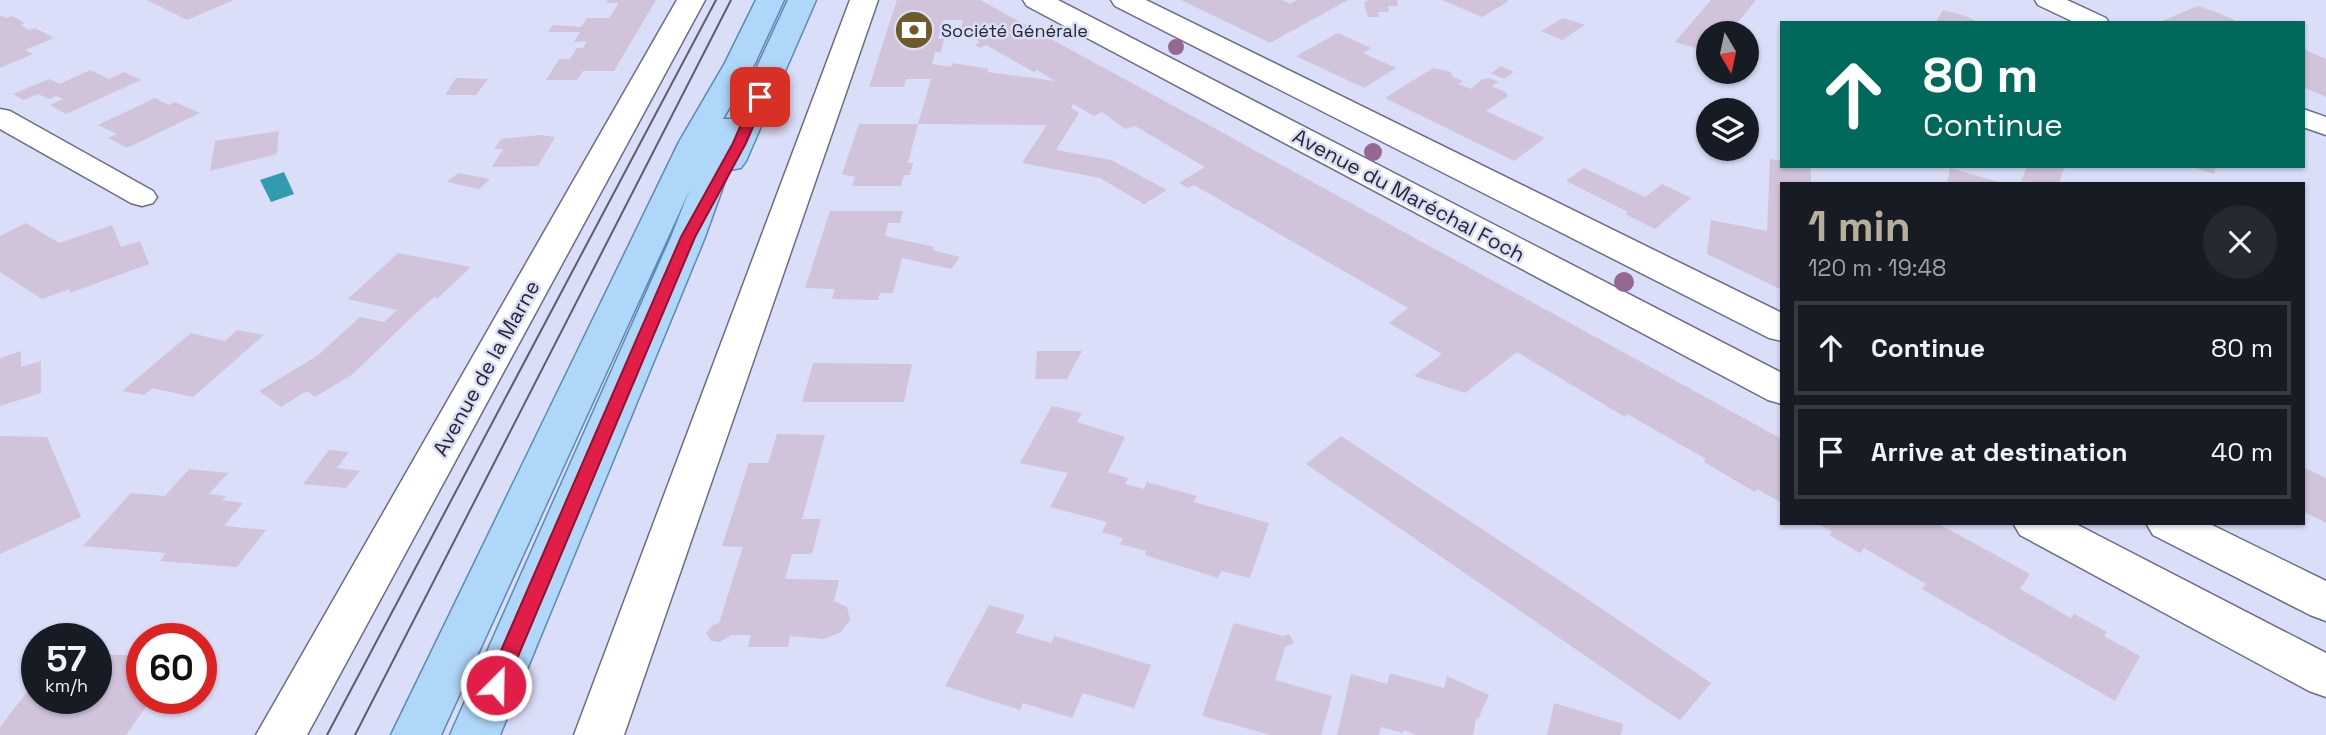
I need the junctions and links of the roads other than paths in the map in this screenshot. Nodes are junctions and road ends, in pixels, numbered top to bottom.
1 (691, 0) edge
2 (752, 0) edge
3 (770, 0) edge
4 (785, 0) edge
5 (802, 0) edge
6 (864, 0) edge
7 (1037, 0) edge
8 (1125, 0) edge
9 (2048, 0) edge
10 (2093, 21) edge
11 (0, 117) edge
12 (2305, 118) edge
13 (2326, 127) edge
14 (695, 142) junction
15 (142, 197) dead end
16 (688, 237) junction
17 (1780, 328) edge
18 (1780, 389) edge
19 (2039, 525) edge
20 (2172, 525) edge
21 (2326, 602) edge
22 (2326, 676) edge
23 (281, 735) edge
24 (416, 735) edge
25 (475, 735) edge
26 (599, 735) edge

1 - 23 main road, Avenue de la Marne
2 - 14 main road
3 - 14 main road
4 - 16 main road
5 - 16 main road
6 - 26 main road
7 - 18 main road, Avenue du Maréchal Foch
8 - 17 main road, Avenue du Maréchal Foch
9 - 10 street
11 - 15 street
12 - 13 street
14 - 24 main road
16 - 25 main road
19 - 22 main road
20 - 21 main road

